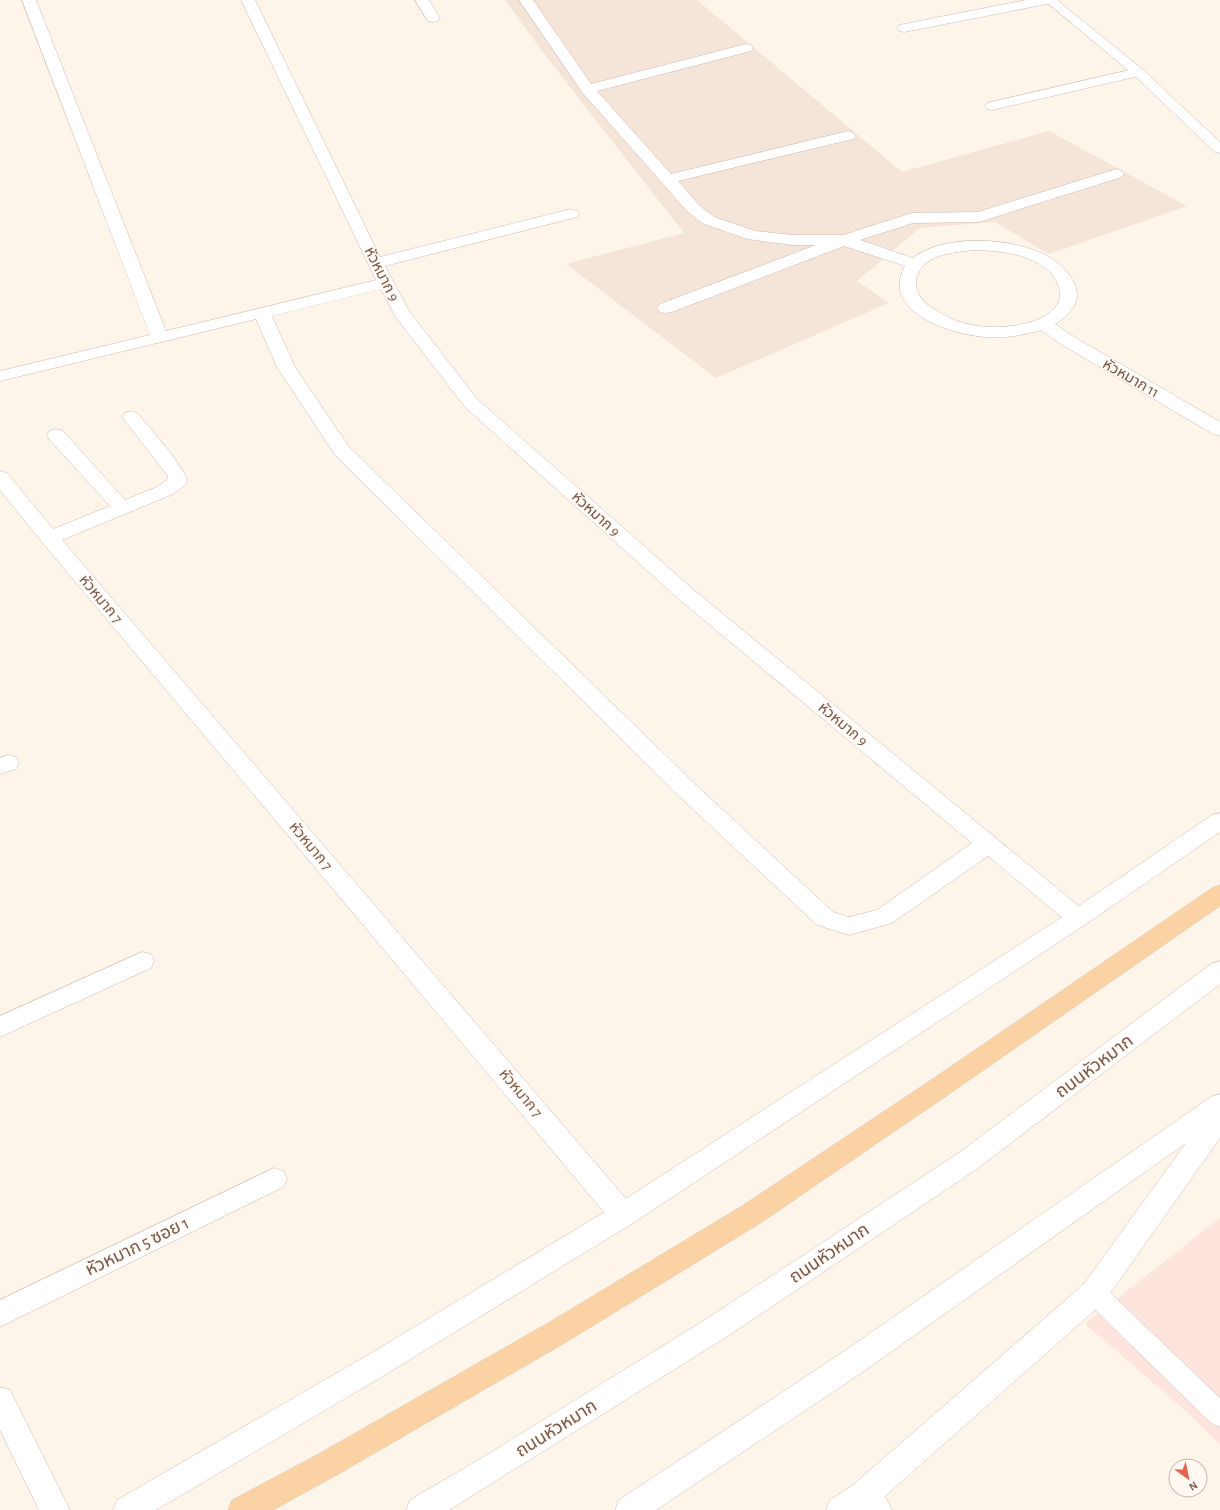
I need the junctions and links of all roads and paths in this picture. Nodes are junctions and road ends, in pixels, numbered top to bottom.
1 (29, 0) edge
2 (248, 0) edge
3 (422, 0) edge
4 (1047, 0) edge
5 (1050, 0) edge
6 (532, 1) edge
7 (433, 18) dead end
8 (904, 28) dead end
9 (746, 48) dead end
10 (1138, 72) junction
11 (587, 89) junction
12 (992, 106) dead end
13 (848, 136) dead end
14 (1220, 149) edge
15 (1116, 174) dead end
16 (668, 179) junction
17 (571, 214) dead end
18 (844, 240) junction
19 (375, 263) junction
20 (916, 264) junction
21 (386, 283) junction
22 (666, 308) dead end
23 (262, 313) junction
24 (1044, 324) junction
25 (160, 337) junction
26 (0, 376) edge
27 (131, 417) dead end
28 (1220, 430) edge
29 (56, 434) dead end
30 (0, 477) edge
31 (122, 508) junction
32 (49, 538) junction
33 (1220, 820) edge
34 (988, 844) junction
35 (1220, 894) edge
36 (1078, 918) junction
37 (142, 961) dead end
38 (1220, 971) edge
39 (0, 1027) edge
40 (1220, 1105) edge
41 (1220, 1117) edge
42 (274, 1179) dead end
43 (623, 1215) junction
44 (1094, 1293) junction
45 (0, 1314) edge
46 (0, 1400) edge
47 (1220, 1416) edge
48 (861, 1505) edge
49 (55, 1510) edge
50 (128, 1510) edge
51 (243, 1510) edge
52 (421, 1510) edge
53 (630, 1510) edge

1 - 25 street
2 - 19 street, หัวหมาก 9
3 - 7 street
4 - 8 street
5 - 10 lane
6 - 11 street
9 - 11 street
10 - 12 street
10 - 14 lane
11 - 16 street
13 - 16 street
15 - 18 street
16 - 18 street
17 - 19 street
18 - 20 street
18 - 22 street
19 - 21 street, หัวหมาก 9
20 - 24 street
20 - 24 street
21 - 23 street
21 - 34 street, หัวหมาก 9
23 - 25 street
23 - 34 street
24 - 28 street, หัวหมาก 11
25 - 26 street
27 - 31 street
29 - 31 street
30 - 32 street, หัวหมาก 7
31 - 32 street
32 - 43 street, หัวหมาก 7
33 - 36 street
34 - 36 street, หัวหมาก 9
35 - 51 main road
36 - 43 street
37 - 39 street
38 - 52 street, ถนนหัวหมาก
40 - 53 street
41 - 44 street
42 - 45 street, หัวหมาก 5 ซอย 1
43 - 50 street
44 - 47 lane
44 - 48 street
46 - 49 street

